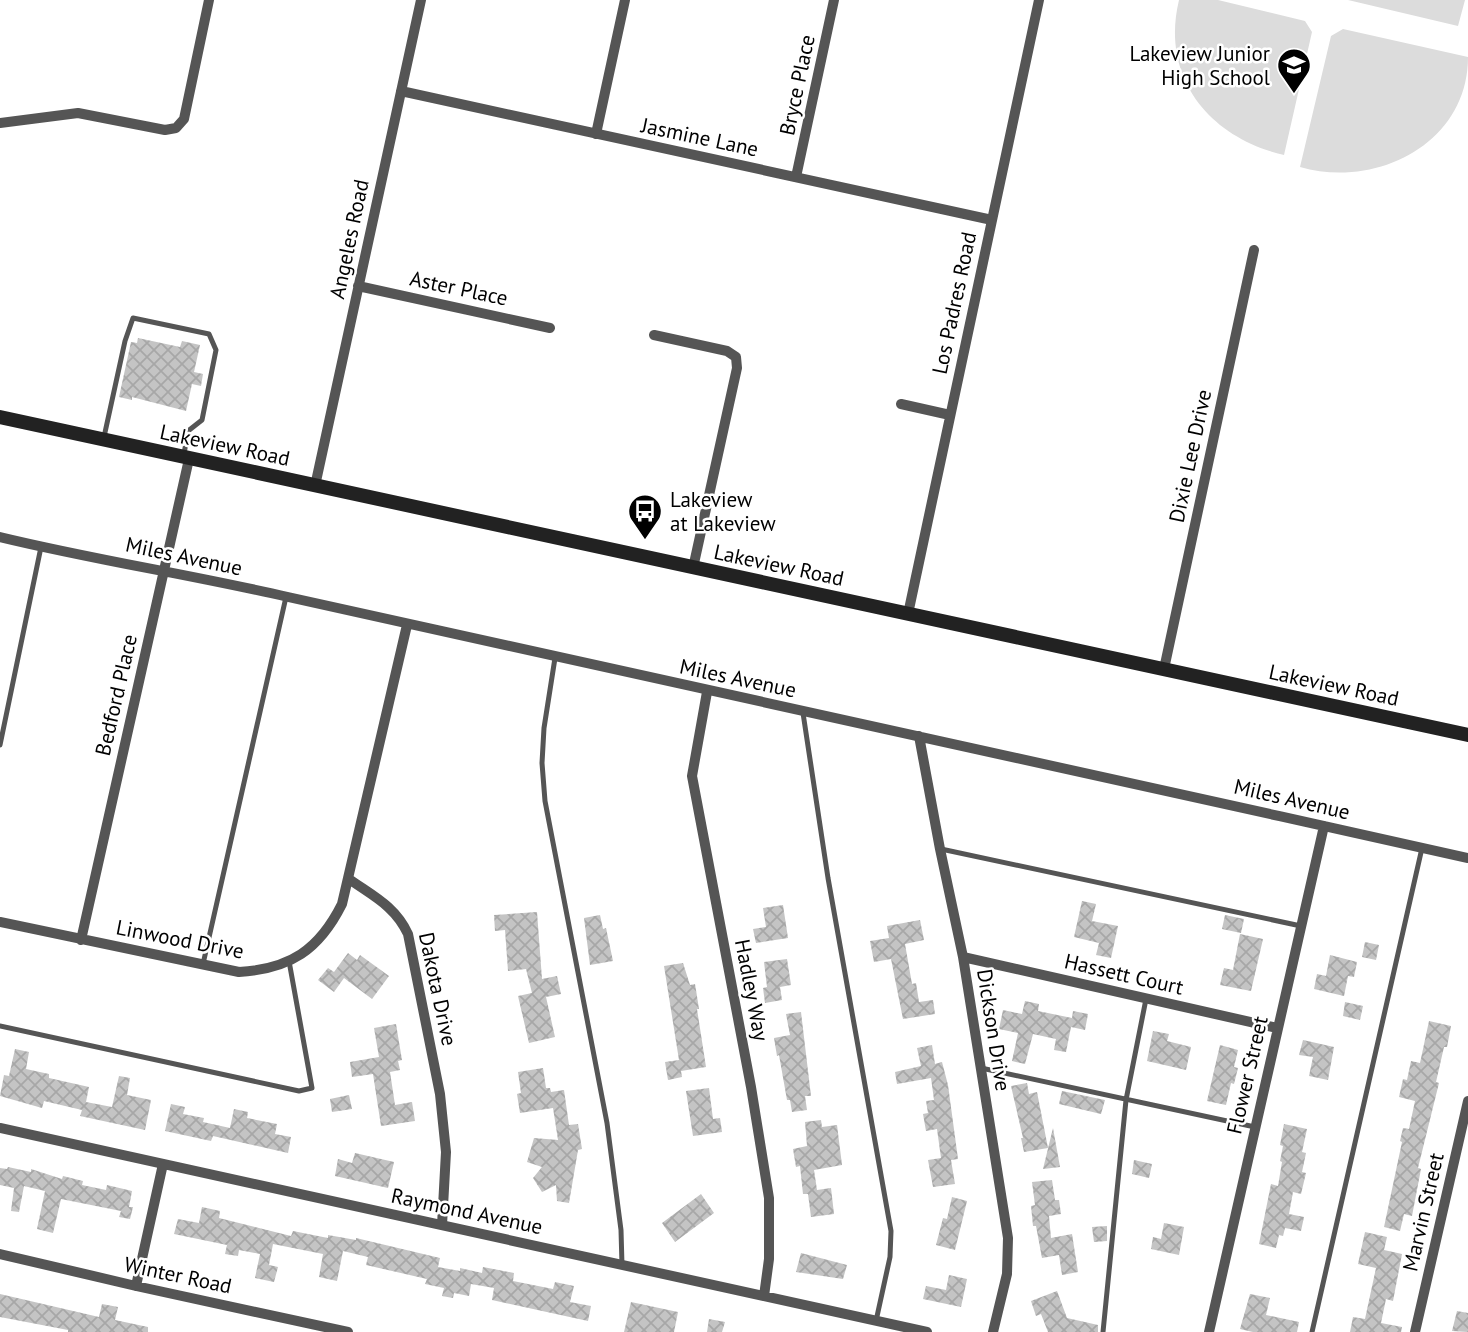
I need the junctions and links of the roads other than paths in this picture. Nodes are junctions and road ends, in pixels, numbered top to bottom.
1 (209, 0) edge
2 (421, 0) edge
3 (625, 0) edge
4 (835, 0) edge
5 (1039, 0) edge
6 (401, 91) junction
7 (0, 123) edge
8 (596, 134) junction
9 (796, 177) junction
10 (992, 220) junction
11 (1254, 250) dead end
12 (359, 286) junction
13 (550, 328) dead end
14 (654, 335) dead end
15 (901, 404) dead end
16 (950, 415) junction
17 (0, 417) edge
18 (103, 440) junction
19 (186, 458) junction
20 (315, 486) junction
21 (0, 537) edge
22 (41, 547) junction
23 (693, 568) junction
24 (164, 570) junction
25 (286, 597) junction
26 (908, 614) junction
27 (407, 625) junction
28 (555, 658) junction
29 (1164, 669) junction
30 (707, 692) junction
31 (803, 712) junction
32 (1468, 735) edge
33 (919, 736) junction
34 (0, 745) edge
35 (1324, 826) junction
36 (1422, 848) junction
37 (940, 849) junction
38 (1468, 858) edge
39 (349, 879) junction
40 (0, 922) edge
41 (1301, 926) junction
42 (81, 940) junction
43 (963, 957) junction
44 (289, 961) junction
45 (203, 964) junction
46 (1146, 999) junction
47 (0, 1026) edge
48 (1277, 1028) junction
49 (981, 1068) junction
50 (1126, 1100) junction
51 (1468, 1101) edge
52 (1255, 1127) junction
53 (0, 1128) edge
54 (163, 1164) junction
55 (442, 1225) junction
56 (0, 1254) edge
57 (622, 1265) junction
58 (136, 1286) junction
59 (764, 1296) junction
60 (876, 1321) junction
61 (348, 1332) edge
62 (927, 1332) edge
63 (993, 1332) edge
64 (1103, 1332) edge
65 (1209, 1332) edge
66 (1312, 1332) edge
67 (1415, 1332) edge

1 - 7 street
2 - 6 street, Angeles Road
3 - 8 street
4 - 9 street, Bryce Place
5 - 10 street, Los Padres Road
6 - 8 street, Jasmine Lane
6 - 12 street, Angeles Road
8 - 9 street, Jasmine Lane
9 - 10 street, Jasmine Lane
10 - 16 street, Los Padres Road
11 - 29 street, Dixie Lee Drive
12 - 13 street, Aster Place
12 - 20 street, Angeles Road
14 - 23 street
15 - 16 street
16 - 26 street, Los Padres Road
17 - 18 main road, Lakeview Road
18 - 19 main road, Lakeview Road
18 - 19 lane
19 - 20 main road, Lakeview Road
19 - 24 street, Bedford Place
20 - 23 main road, Lakeview Road
21 - 22 street, Miles Avenue
22 - 24 street, Miles Avenue
22 - 34 lane
23 - 26 main road, Lakeview Road
24 - 25 street, Miles Avenue
24 - 42 street, Bedford Place
25 - 27 street, Miles Avenue
25 - 45 lane
26 - 29 main road, Lakeview Road
27 - 28 street, Miles Avenue
27 - 39 street
28 - 30 street, Miles Avenue
28 - 57 lane
29 - 32 main road, Lakeview Road
30 - 31 street, Miles Avenue
30 - 59 street, Hadley Way
31 - 33 street, Miles Avenue
31 - 60 lane
33 - 35 street, Miles Avenue
33 - 37 street, Dickson Drive
35 - 36 street, Miles Avenue
35 - 41 street, Flower Street
36 - 38 street, Miles Avenue
36 - 66 lane
37 - 41 lane
37 - 43 street, Dickson Drive
39 - 44 street, Linwood Drive
39 - 55 street, Dakota Drive
40 - 42 street, Linwood Drive
41 - 48 street, Flower Street
42 - 45 street, Linwood Drive
43 - 46 street, Hassett Court
43 - 49 street, Dickson Drive
44 - 45 street, Linwood Drive
44 - 47 lane
46 - 48 street, Hassett Court
46 - 50 lane
48 - 52 street, Flower Street
49 - 50 lane
49 - 63 street, Dickson Drive
50 - 52 lane
50 - 64 lane
51 - 67 street, Marvin Street
52 - 65 street, Flower Street
53 - 54 street, Raymond Avenue
54 - 55 street, Raymond Avenue
54 - 58 street
55 - 57 street, Raymond Avenue
56 - 58 street, Winter Road
57 - 59 street, Raymond Avenue
58 - 61 street, Winter Road
59 - 60 street, Raymond Avenue
60 - 62 street, Raymond Avenue

